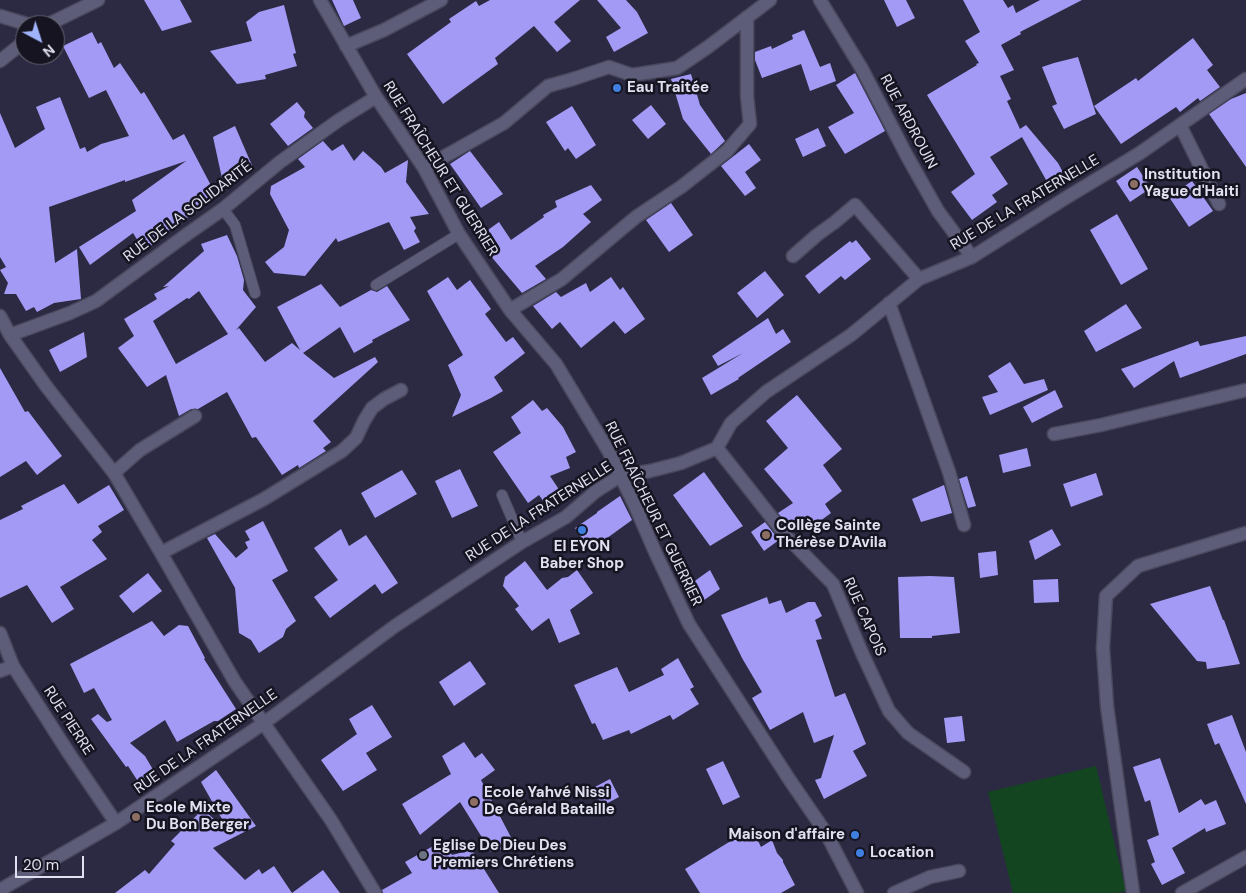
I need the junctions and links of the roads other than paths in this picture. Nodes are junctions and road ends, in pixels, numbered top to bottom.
1 (98, 0) edge
2 (320, 0) edge
3 (441, 0) edge
4 (770, 0) edge
5 (820, 0) edge
6 (0, 16) edge
7 (65, 16) edge
8 (747, 17) junction
9 (15, 20) edge
10 (346, 46) junction
11 (15, 49) edge
12 (0, 61) edge
13 (1246, 79) edge
14 (376, 97) junction
15 (1180, 125) junction
16 (424, 168) junction
17 (1219, 204) dead end
18 (223, 209) junction
19 (459, 234) junction
20 (792, 256) dead end
21 (972, 256) junction
22 (918, 279) junction
23 (376, 286) dead end
24 (255, 293) dead end
25 (889, 303) junction
26 (510, 310) junction
27 (0, 316) edge
28 (10, 334) junction
29 (401, 390) dead end
30 (1246, 390) edge
31 (195, 416) dead end
32 (1054, 434) dead end
33 (716, 448) junction
34 (114, 473) junction
35 (620, 476) junction
36 (502, 495) dead end
37 (964, 525) dead end
38 (1246, 533) edge
39 (522, 542) junction
40 (161, 553) junction
41 (0, 633) edge
42 (13, 666) junction
43 (0, 671) edge
44 (264, 723) junction
45 (964, 772) dead end
46 (116, 823) junction
47 (1246, 857) edge
48 (959, 871) dead end
49 (0, 890) edge
50 (374, 893) edge
51 (857, 893) edge
52 (894, 893) edge
53 (1133, 893) edge
54 (1182, 893) edge

1 - 7 street
2 - 10 street, RUE FRAÎCHEUR ET GUERRIER
3 - 10 street
4 - 8 street
5 - 21 street, RUE ARDROUIN
6 - 9 street
8 - 16 street
8 - 26 street
10 - 14 street, RUE FRAÎCHEUR ET GUERRIER
11 - 12 street
13 - 15 street, RUE DE LA FRATERNELLE
14 - 16 street, RUE FRAÎCHEUR ET GUERRIER
14 - 18 street, RUE DE LA SOLIDARITÉ
15 - 17 street
15 - 21 street, RUE DE LA FRATERNELLE
16 - 19 street, RUE FRAÎCHEUR ET GUERRIER
18 - 24 lane
18 - 28 street, RUE DE LA SOLIDARITÉ
19 - 23 lane
19 - 26 street, RUE FRAÎCHEUR ET GUERRIER
20 - 22 street
21 - 22 street, RUE DE LA FRATERNELLE
22 - 25 street, RUE DE LA FRATERNELLE
25 - 33 street, RUE DE LA FRATERNELLE
25 - 37 street
26 - 35 street, RUE FRAÎCHEUR ET GUERRIER
27 - 28 street
28 - 34 street
29 - 40 street
30 - 32 street
31 - 34 street
33 - 35 street, RUE DE LA FRATERNELLE
33 - 45 street, RUE CAPOIS
34 - 40 street
35 - 39 street, RUE DE LA FRATERNELLE
35 - 51 street, RUE FRAÎCHEUR ET GUERRIER
36 - 39 lane
38 - 53 street
39 - 44 street, RUE DE LA FRATERNELLE
40 - 44 street
41 - 42 street, RUE PIERRE
42 - 43 street
42 - 46 street, RUE PIERRE
44 - 46 street, RUE DE LA FRATERNELLE
44 - 50 street
46 - 49 street, RUE DE LA FRATERNELLE
47 - 54 street
48 - 52 street

